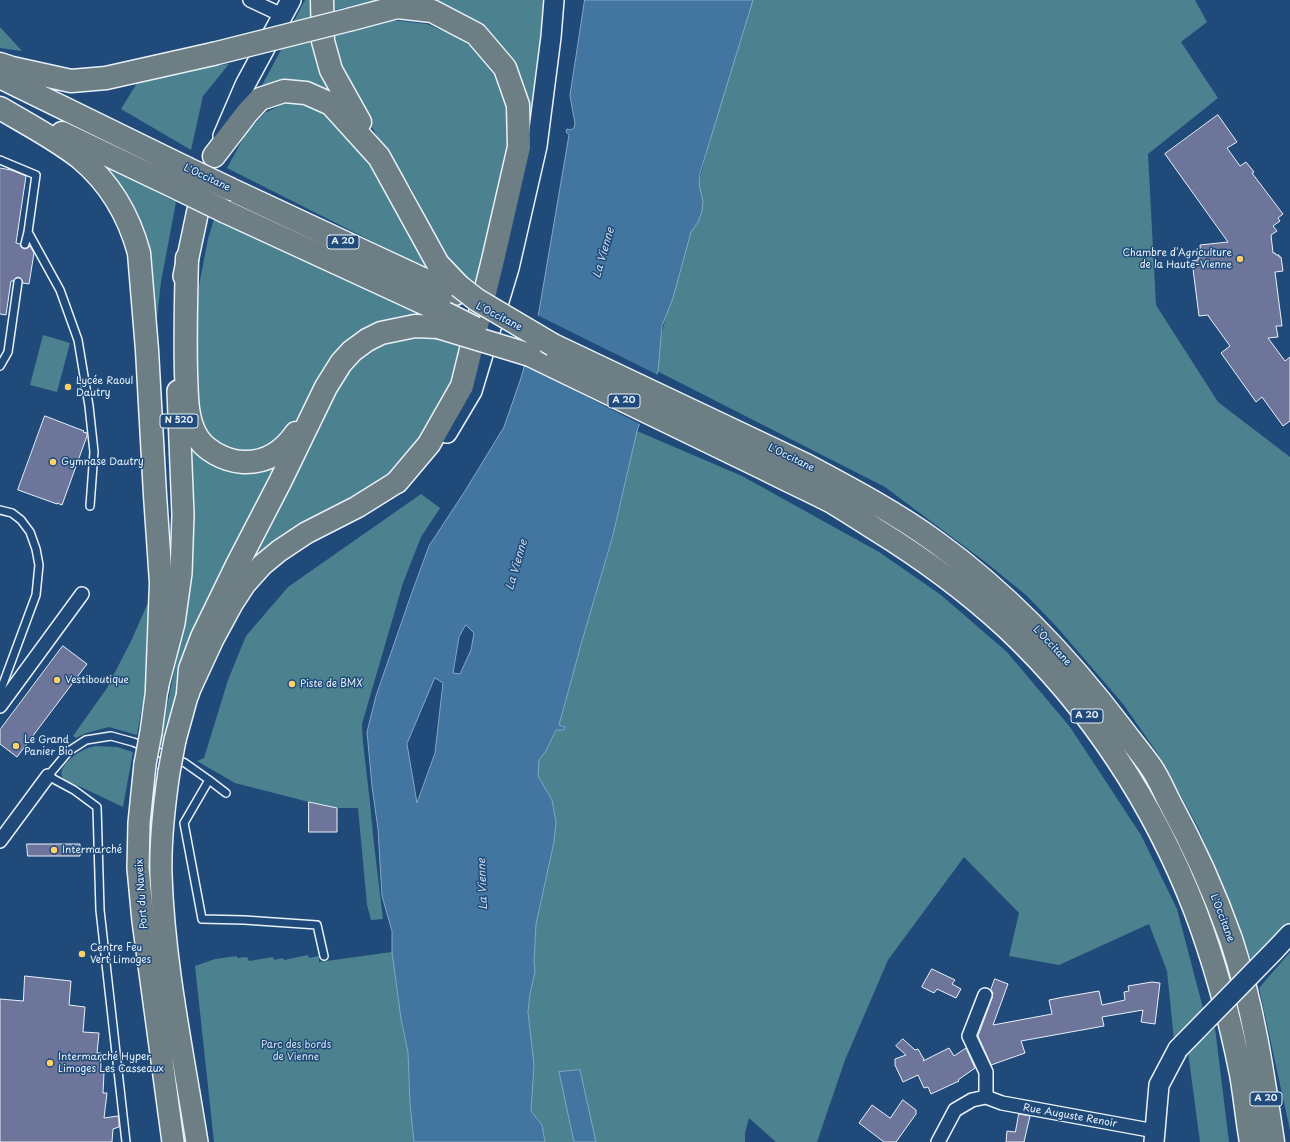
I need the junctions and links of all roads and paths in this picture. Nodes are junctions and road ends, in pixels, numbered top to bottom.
1 (250, 0) edge
2 (322, 0) edge
3 (554, 0) edge
4 (287, 8) edge
5 (0, 64) edge
6 (0, 77) edge
7 (0, 102) edge
8 (0, 108) edge
9 (214, 156) junction
10 (379, 157) junction
11 (0, 160) edge
12 (28, 232) junction
13 (25, 244) dead end
14 (187, 258) junction
15 (18, 282) dead end
16 (450, 305) junction
17 (0, 366) edge
18 (316, 408) junction
19 (722, 436) junction
20 (397, 482) junction
21 (90, 506) dead end
22 (0, 510) edge
23 (82, 594) dead end
24 (157, 688) junction
25 (0, 692) edge
26 (188, 693) junction
27 (0, 706) edge
28 (48, 776) junction
29 (209, 780) junction
30 (226, 793) dead end
31 (0, 841) edge
32 (1290, 934) edge
33 (324, 956) dead end
34 (985, 995) dead end
35 (986, 1097) junction
36 (1154, 1137) edge
37 (126, 1142) edge
38 (173, 1142) edge
39 (197, 1142) edge
40 (938, 1142) edge
41 (1250, 1142) edge
42 (1273, 1142) edge

1 - 4 street
2 - 10 highway
3 - 20 main road
4 - 9 main road
5 - 20 highway, bridge
6 - 16 highway, L'Occitane / A 20, bridge
7 - 16 highway, A 20, bridge
8 - 24 highway
9 - 10 highway
9 - 14 main road, N 520
10 - 16 highway
11 - 12 lane
12 - 13 lane
12 - 21 lane
14 - 18 highway
14 - 24 main road, N 520
15 - 17 lane
16 - 18 highway
16 - 19 highway, L'Occitane / A 20, bridge
16 - 19 highway, L'Occitane / A 20, bridge
18 - 26 highway
19 - 41 highway, L'Occitane / A 20
19 - 42 highway, L'Occitane / A 20
20 - 26 main road, Port du Naveix
22 - 25 lane
23 - 27 street
24 - 38 main road, Port du Naveix / N 520, bridge
26 - 39 main road, Port du Naveix, bridge
28 - 29 lane
28 - 31 street
28 - 37 lane
29 - 30 lane
29 - 33 lane
32 - 36 main road, bridge
34 - 35 street
35 - 36 street, Rue Auguste Renoir
35 - 40 street

